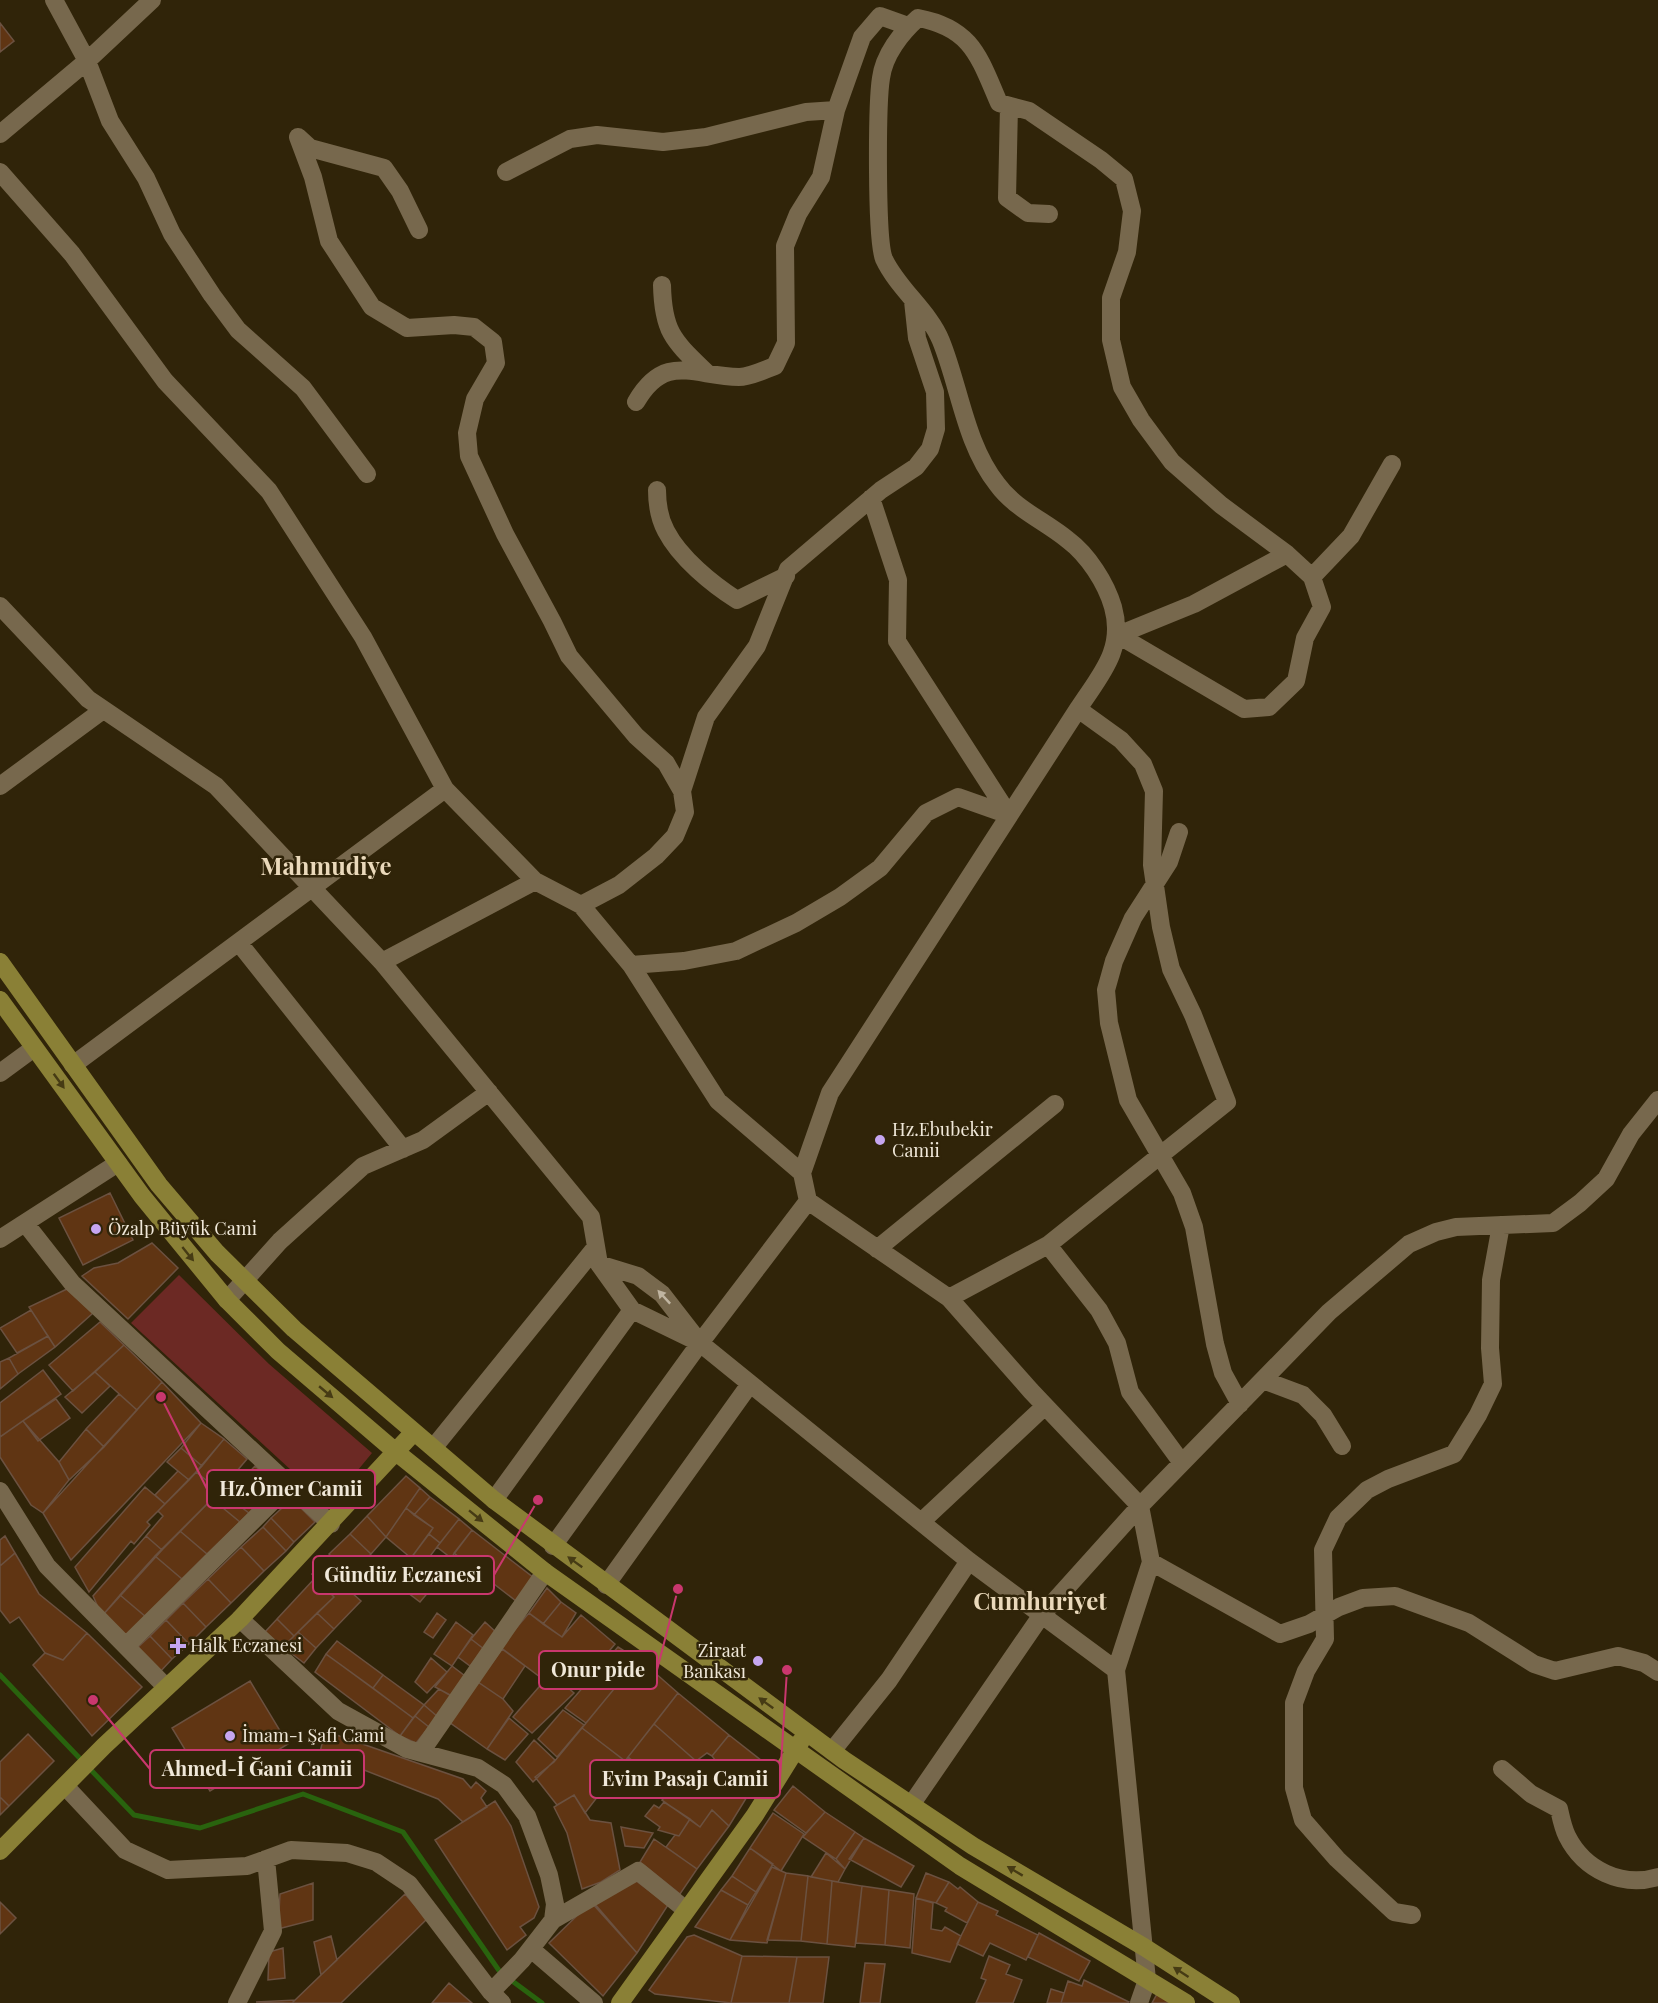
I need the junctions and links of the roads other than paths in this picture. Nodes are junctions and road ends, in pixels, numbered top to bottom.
1 (54, 0) edge
2 (152, 0) edge
3 (908, 26) junction
4 (87, 61) junction
5 (1010, 106) junction
6 (836, 110) junction
7 (0, 134) edge
8 (0, 172) edge
9 (506, 172) dead end
10 (1049, 214) dead end
11 (419, 230) dead end
12 (662, 285) dead end
13 (914, 301) junction
14 (707, 373) junction
15 (636, 402) dead end
16 (1392, 464) dead end
17 (367, 474) dead end
18 (657, 490) dead end
19 (871, 498) junction
20 (1287, 554) junction
21 (786, 576) junction
22 (1312, 577) junction
23 (0, 606) edge
24 (1118, 635) junction
25 (103, 710) junction
26 (1078, 710) junction
27 (0, 786) edge
28 (445, 789) junction
29 (682, 791) junction
30 (1010, 814) junction
31 (1179, 831) dead end
32 (1155, 880) junction
33 (535, 881) junction
34 (313, 887) junction
35 (581, 905) junction
36 (239, 943) junction
37 (0, 962) edge
38 (382, 962) junction
39 (631, 964) junction
40 (0, 1000) edge
41 (34, 1048) junction
42 (73, 1065) junction
43 (0, 1073) edge
44 (489, 1092) junction
45 (1658, 1100) edge
46 (1055, 1104) dead end
47 (403, 1149) junction
48 (1161, 1155) junction
49 (118, 1163) junction
50 (802, 1173) junction
51 (808, 1201) junction
52 (25, 1223) junction
53 (1502, 1225) junction
54 (0, 1239) edge
55 (1048, 1245) junction
56 (877, 1248) junction
57 (597, 1256) junction
58 (245, 1281) junction
59 (949, 1298) junction
60 (226, 1300) junction
61 (632, 1310) junction
62 (700, 1343) junction
63 (1263, 1380) junction
64 (750, 1384) junction
65 (1240, 1404) junction
66 (1045, 1406) junction
67 (414, 1432) junction
68 (1342, 1446) dead end
69 (434, 1447) junction
70 (396, 1452) junction
71 (1182, 1463) junction
72 (289, 1485) junction
73 (0, 1491) edge
74 (494, 1500) junction
75 (1140, 1506) junction
76 (921, 1522) junction
77 (331, 1524) junction
78 (553, 1546) junction
79 (969, 1561) junction
80 (1151, 1562) junction
81 (545, 1572) junction
82 (606, 1585) junction
83 (1041, 1616) junction
84 (1323, 1616) junction
85 (240, 1618) junction
86 (126, 1646) junction
87 (1116, 1670) junction
88 (1658, 1672) edge
89 (166, 1687) junction
90 (807, 1733) junction
91 (794, 1750) junction
92 (832, 1751) junction
93 (421, 1752) junction
94 (1502, 1768) dead end
95 (68, 1783) junction
96 (911, 1805) junction
97 (0, 1851) edge
98 (266, 1859) junction
99 (1658, 1877) edge
100 (686, 1910) junction
101 (1412, 1915) dead end
102 (553, 1920) junction
103 (1144, 1947) junction
104 (531, 1949) junction
105 (1147, 1980) junction
106 (497, 1998) edge
107 (237, 2003) edge
108 (594, 2003) edge
109 (620, 2003) edge
110 (1139, 2003) edge
111 (1186, 2003) edge
112 (1231, 2003) edge

1 - 4 street
2 - 4 street
3 - 5 street
3 - 6 street
3 - 13 street
4 - 7 street
4 - 17 street
5 - 10 street
5 - 20 street
6 - 9 street
6 - 14 street
8 - 28 street
11 - 29 street
12 - 14 street
13 - 19 street
13 - 24 street
14 - 15 street
16 - 22 street
18 - 21 street
19 - 21 street
19 - 30 street
20 - 22 street
20 - 24 street
21 - 29 street
22 - 24 street
23 - 25 street
24 - 26 street
25 - 27 street
25 - 34 street
26 - 30 street
26 - 32 street
28 - 33 street
28 - 34 street
29 - 35 street
30 - 39 street
30 - 50 street
31 - 32 street
32 - 48 street
32 - 48 street
33 - 35 street
33 - 38 street
34 - 36 street
34 - 38 street
35 - 39 street
36 - 42 street
36 - 47 street
37 - 42 main road
38 - 44 street
39 - 50 street
40 - 41 main road
41 - 43 street
41 -> 49 main road
42 - 58 main road
44 - 47 street
44 - 57 street
45 - 53 street
46 - 56 street
47 - 58 street
48 - 55 street
48 - 65 street
49 - 52 street
49 -> 60 main road
50 - 51 street
51 - 56 street
51 - 62 street
52 - 54 street
52 - 72 street
53 - 63 street
53 - 84 street
55 - 59 street
55 - 71 street
56 - 59 street
57 - 61 street
62 -> 57 street
57 - 69 street
58 - 60 street
58 - 67 main road
59 - 66 street
60 -> 70 main road
61 - 62 street
61 - 74 street
62 - 64 street
62 - 78 street
63 - 65 street
63 - 68 street
64 - 76 street
64 - 82 street
65 - 71 street
66 - 75 street
66 - 76 street
67 - 69 main road
67 - 70 main road
69 - 74 main road
70 - 77 main road
70 -> 81 main road
71 - 75 street
72 - 77 street
72 - 86 street
73 - 86 street
74 - 78 main road
75 - 80 street
75 - 83 street
76 - 79 street
77 - 85 main road
82 -> 78 main road
79 - 83 street
79 - 92 street
80 - 84 street
80 - 87 street
81 - 91 main road
81 - 93 street
90 -> 82 main road
83 - 87 street
83 - 96 street
84 - 88 street
84 - 101 street
85 - 89 main road
85 - 93 street
86 - 89 street
87 - 103 street
89 - 95 main road
90 - 91 main road
90 - 92 main road
91 - 100 main road
91 - 105 main road
92 - 96 main road
93 - 102 street
94 - 99 street
95 - 97 main road
95 - 98 street
103 -> 96 main road
98 - 106 street
98 - 107 street
100 - 102 street
100 - 109 main road
102 - 104 street
103 - 105 street
112 -> 103 main road
104 - 106 street
104 - 108 street
105 - 110 street
105 - 111 main road

